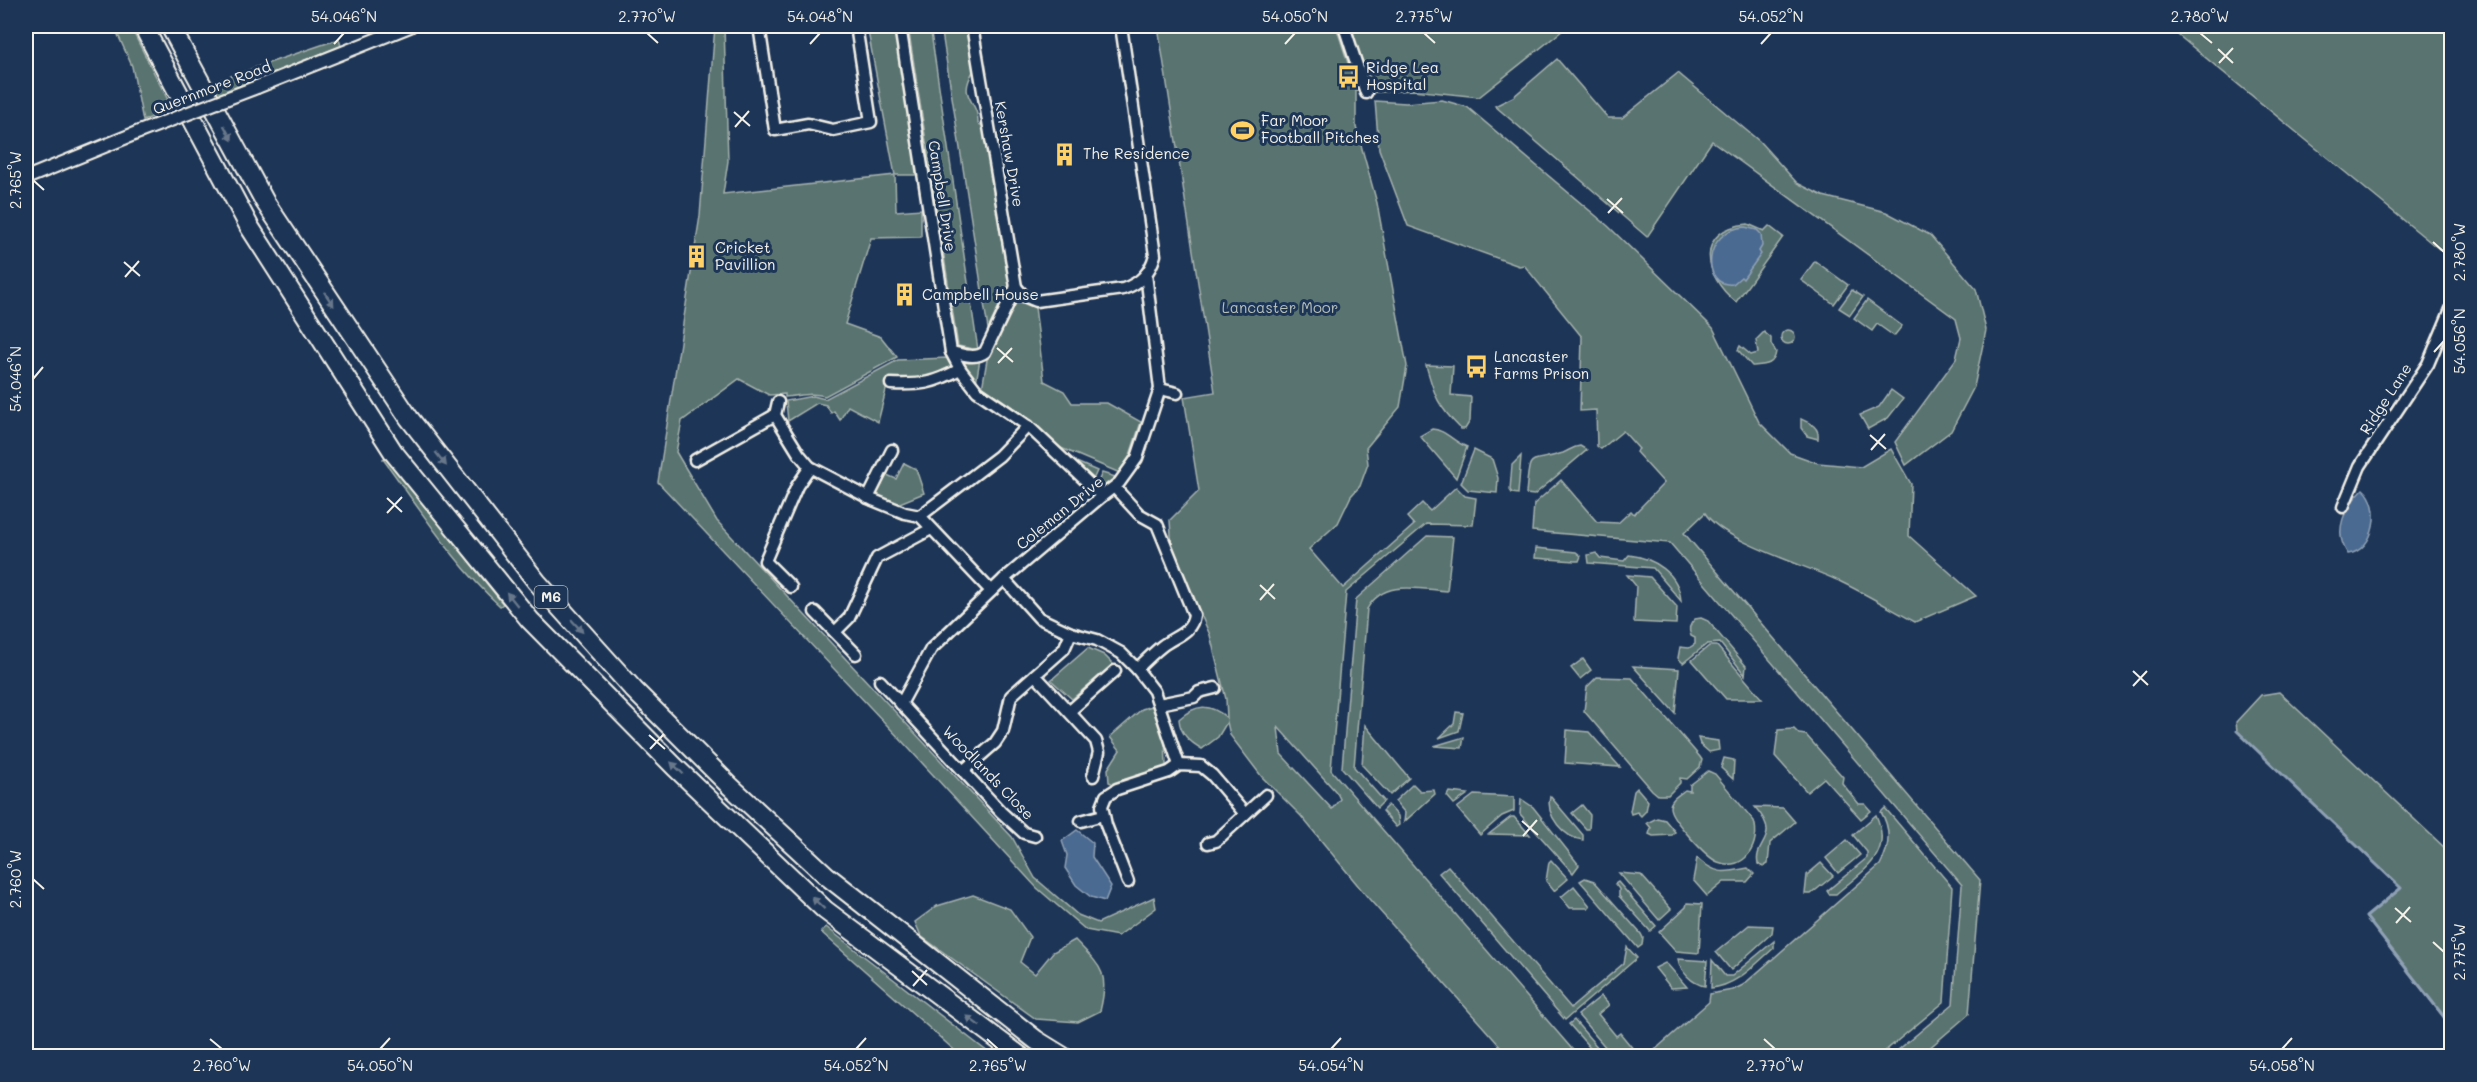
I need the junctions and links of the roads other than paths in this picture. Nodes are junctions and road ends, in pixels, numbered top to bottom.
1 (143, 26) edge
2 (170, 26) edge
3 (410, 26) edge
4 (759, 26) edge
5 (856, 26) edge
6 (900, 26) edge
7 (972, 26) edge
8 (1121, 26) edge
9 (1344, 26) edge
10 (1366, 93) dead end
11 (26, 178) edge
12 (1146, 274) junction
13 (1016, 287) junction
14 (2451, 307) edge
15 (951, 352) junction
16 (960, 369) junction
17 (891, 384) dead end
18 (1160, 389) junction
19 (1177, 393) dead end
20 (778, 402) dead end
21 (775, 415) junction
22 (1028, 426) junction
23 (892, 450) dead end
24 (694, 460) dead end
25 (810, 467) junction
26 (1115, 488) junction
27 (949, 496) junction
28 (1102, 496) junction
29 (868, 498) junction
30 (2343, 507) dead end
31 (905, 513) junction
32 (920, 516) junction
33 (931, 529) junction
34 (1004, 579) junction
35 (790, 587) dead end
36 (991, 591) junction
37 (815, 612) dead end
38 (835, 632) junction
39 (1071, 633) junction
40 (856, 654) dead end
41 (1137, 669) junction
42 (1115, 672) dead end
43 (1035, 675) junction
44 (880, 681) dead end
45 (1215, 688) dead end
46 (901, 704) junction
47 (1158, 704) junction
48 (1070, 711) junction
49 (1179, 765) junction
50 (963, 771) junction
51 (1093, 776) dead end
52 (1266, 795) dead end
53 (1245, 814) junction
54 (1103, 815) junction
55 (1081, 820) dead end
56 (1035, 836) dead end
57 (1208, 843) dead end
58 (1128, 882) dead end
59 (1020, 1056) edge
60 (1062, 1056) edge

59 -> 1 highway, M6
2 -> 60 highway, M6
3 - 11 street, Quernmore Road, bridge
4 - 5 street
6 - 15 street, Campbell Drive
7 - 13 street, Kershaw Drive
8 - 12 street
9 - 10 street
12 - 13 street
12 - 18 street, Coleman Drive
13 - 15 street
14 - 30 street, Ridge Lane
15 - 16 street, Campbell Drive
16 - 17 street
16 - 22 street, Campbell Drive
18 - 19 street
18 - 26 street, Coleman Drive
20 - 21 street
21 - 24 street
21 - 25 street
22 - 27 street
22 - 28 street, Campbell Drive
23 - 29 street
25 - 29 street
25 - 35 street
26 - 28 street, Coleman Drive
26 - 41 street
27 - 31 street
27 - 32 street
28 - 34 street, Coleman Drive
29 - 31 street
31 - 32 street
32 - 33 street
33 - 36 street
33 - 38 street
34 - 36 street, Coleman Drive
34 - 39 street
36 - 46 street, Coleman Drive
37 - 38 street
38 - 40 street
39 - 41 street
39 - 43 street
41 - 47 street
42 - 48 street
43 - 48 street
43 - 50 street
44 - 46 street
45 - 47 street
46 - 50 street, Woodlands Close
47 - 49 street
48 - 51 street
49 - 53 street
49 - 54 street
50 - 56 street, Woodlands Close
52 - 53 street
53 - 57 street
54 - 55 street
54 - 58 street

